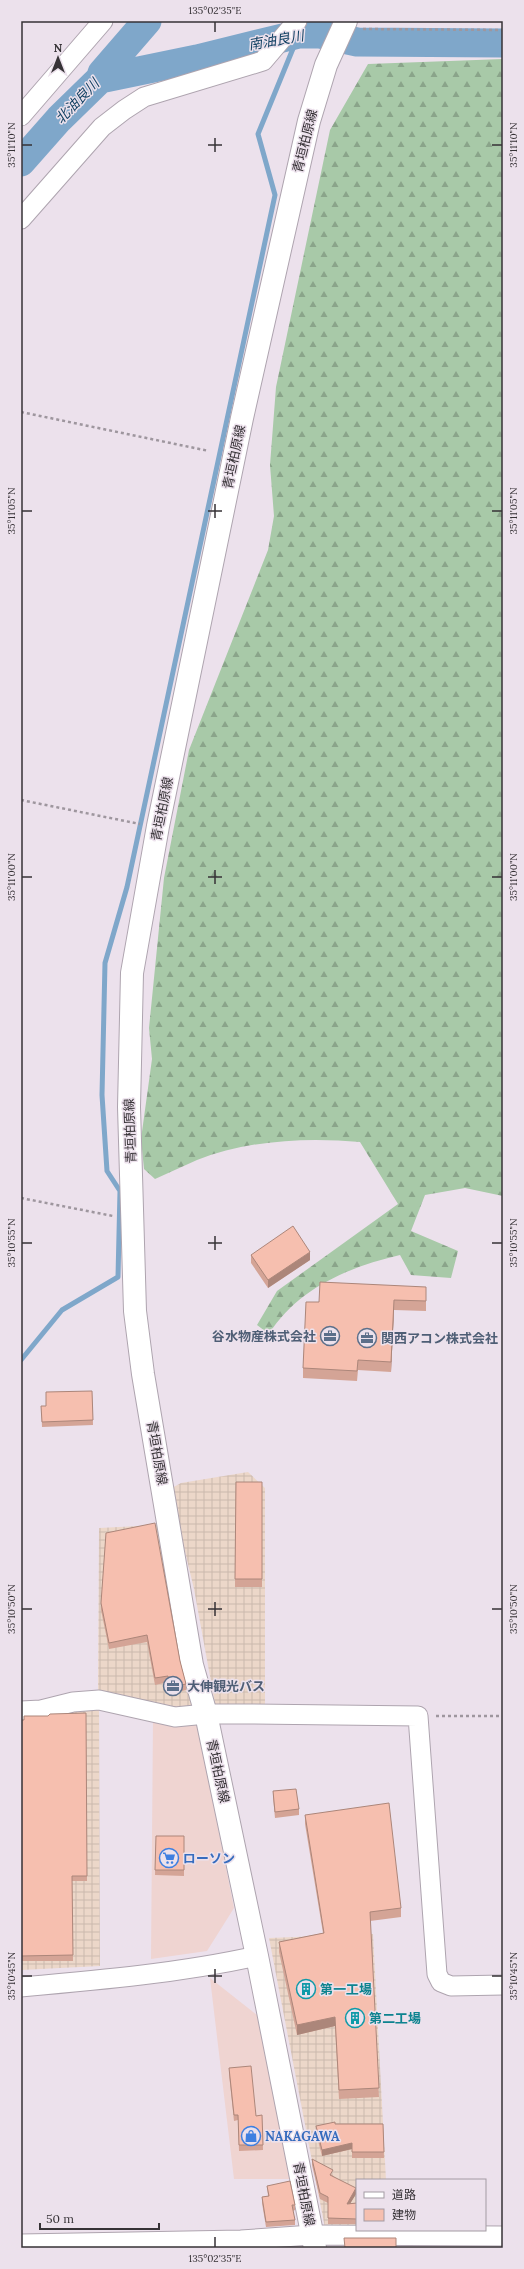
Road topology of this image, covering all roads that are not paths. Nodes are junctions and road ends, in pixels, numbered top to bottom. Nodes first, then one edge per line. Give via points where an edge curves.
1 (104, 21) edge
2 (293, 25) edge
3 (342, 29) edge
4 (21, 116) edge
5 (21, 219) edge
6 (21, 1711) edge
7 (206, 1714) junction
8 (257, 1956) junction
9 (503, 1985) edge
10 (21, 1987) edge
11 (503, 2236) edge
12 (313, 2241) edge
13 (21, 2244) edge

1 - 4 street
2 - 5 street via 263,61 144,97 124,110 102,127
3 - 7 main road, 青垣柏原線 via 326,65 309,121 242,418 158,826 132,973 129,1107 135,1311 143,1374 192,1665
6 - 7 street via 99,1700 175,1717
7 - 8 main road, 青垣柏原線
7 - 9 street via 418,1716 437,1974 441,1982 451,1986
8 - 10 street via 85,1981
8 - 12 main road, 青垣柏原線
11 - 12 street
12 - 13 street

